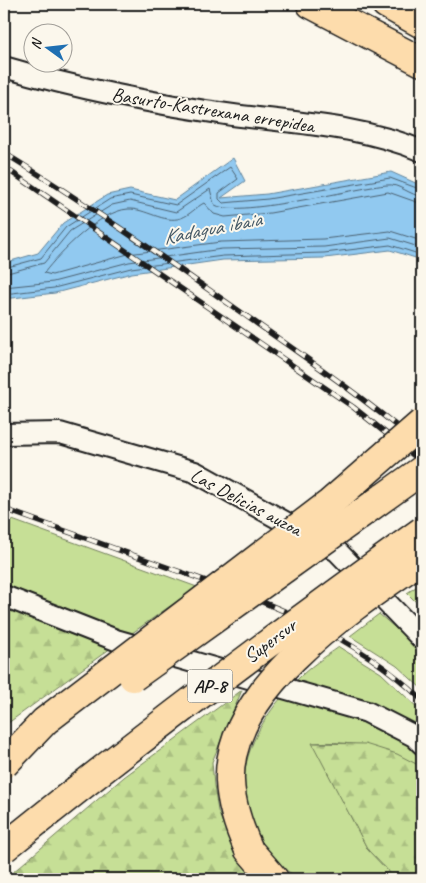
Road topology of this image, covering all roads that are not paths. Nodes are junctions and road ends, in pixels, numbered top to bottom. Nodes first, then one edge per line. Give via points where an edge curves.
1 (311, 4) edge
2 (386, 4) edge
3 (422, 24) edge
4 (422, 62) edge
5 (4, 67) edge
6 (422, 151) edge
7 (422, 423) edge
8 (4, 434) edge
9 (422, 470) edge
10 (422, 531) edge
11 (422, 559) edge
12 (4, 596) edge
13 (422, 638) edge
14 (422, 744) edge
15 (4, 764) edge
16 (4, 773) edge
17 (4, 848) edge
18 (274, 879) edge

1 - 4 highway
2 - 3 highway
5 - 6 street, Basurto-Kastrexana errepidea via 54,82 154,104 350,131 399,141
7 - 15 highway, bridge via 330,503 45,721
8 - 13 street, Las Delicias auzoa via 60,433 195,472 337,551
9 - 16 highway, AP-8, bridge via 221,612
10 - 17 highway, Supersur / AP-8, bridge via 283,630 130,746
11 - 18 highway, bridge via 344,613 286,665 252,707 236,742 230,780 236,821 249,850
12 - 14 street via 116,640 367,712 414,736

